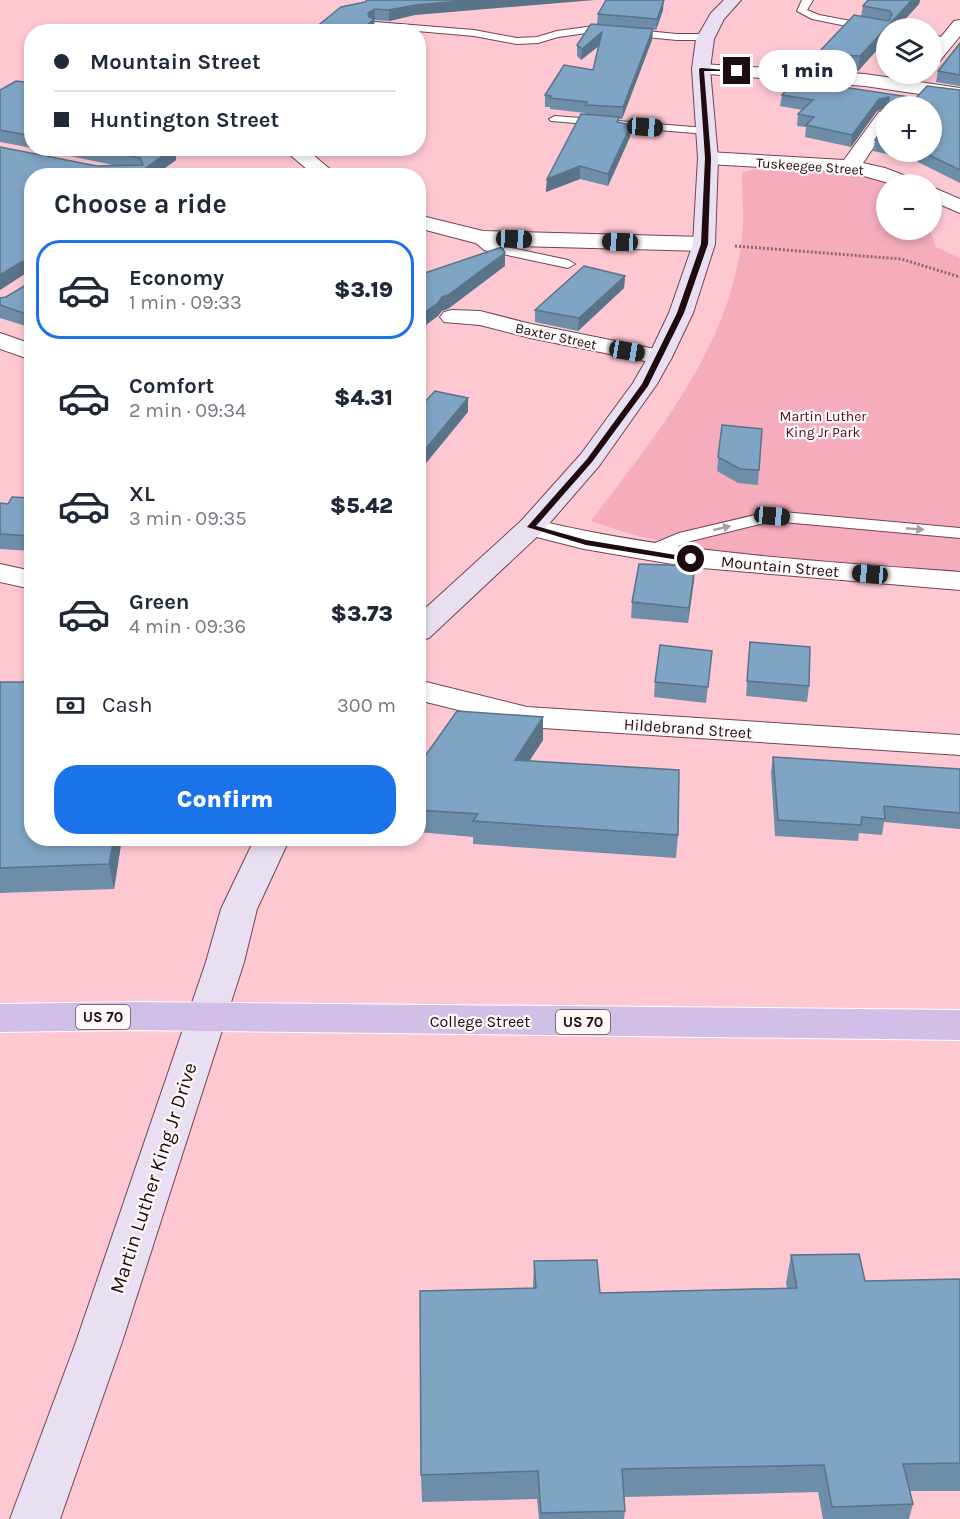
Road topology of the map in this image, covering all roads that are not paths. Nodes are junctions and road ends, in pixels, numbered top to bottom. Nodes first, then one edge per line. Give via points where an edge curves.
1 (733, 0) edge
2 (808, 0) edge
3 (960, 24) edge
4 (426, 29) edge
5 (876, 29) edge
6 (706, 37) junction
7 (942, 38) edge
8 (701, 69) junction
9 (876, 78) edge
10 (911, 84) edge
11 (927, 84) edge
12 (960, 94) edge
13 (902, 96) edge
14 (555, 119) edge
15 (876, 130) edge
16 (706, 131) junction
17 (302, 156) edge
18 (708, 158) junction
19 (850, 166) junction
20 (318, 168) edge
21 (883, 174) edge
22 (942, 198) edge
23 (960, 207) edge
24 (426, 223) edge
25 (472, 235) junction
26 (704, 244) junction
27 (568, 264) dead end
28 (452, 316) dead end
29 (0, 340) edge
30 (24, 350) edge
31 (660, 357) junction
32 (531, 527) junction
33 (960, 533) edge
34 (647, 553) junction
35 (0, 573) edge
36 (24, 578) edge
37 (960, 581) edge
38 (426, 625) edge
39 (426, 692) edge
40 (960, 745) edge
41 (269, 846) edge
42 (205, 1017) junction
43 (0, 1018) edge
44 (960, 1025) edge
45 (35, 1519) edge

1 - 6 main road
2 - 5 lane via 802,11
3 - 7 street
4 - 6 lane via 517,40 594,29 677,38
6 - 8 main road
8 - 9 street
8 - 16 main road
10 - 13 street
11 - 12 street
14 - 16 lane
15 - 19 street
16 - 18 main road
17 - 20 street
18 - 19 street, Tuskeegee Street
18 - 26 main road
19 - 21 street, Tuskeegee Street
22 - 23 street
24 - 25 street
25 - 26 street
25 - 27 lane via 484,245
26 - 31 main road via 681,313
28 - 31 street, Baxter Street via 480,318
29 - 30 street
31 - 32 main road via 590,460
32 - 34 street, Mountain Street
32 - 38 main road
34 -> 33 lane via 685,537 772,516
34 - 37 street, Mountain Street
35 - 36 street
39 - 40 street, Hildebrand Street via 527,717
41 - 42 main road, Martin Luther King Jr Drive via 239,909
42 - 43 main road, College Street / US 70
42 - 44 main road, College Street / US 70
42 - 45 main road, Martin Luther King Jr Drive via 95,1352

